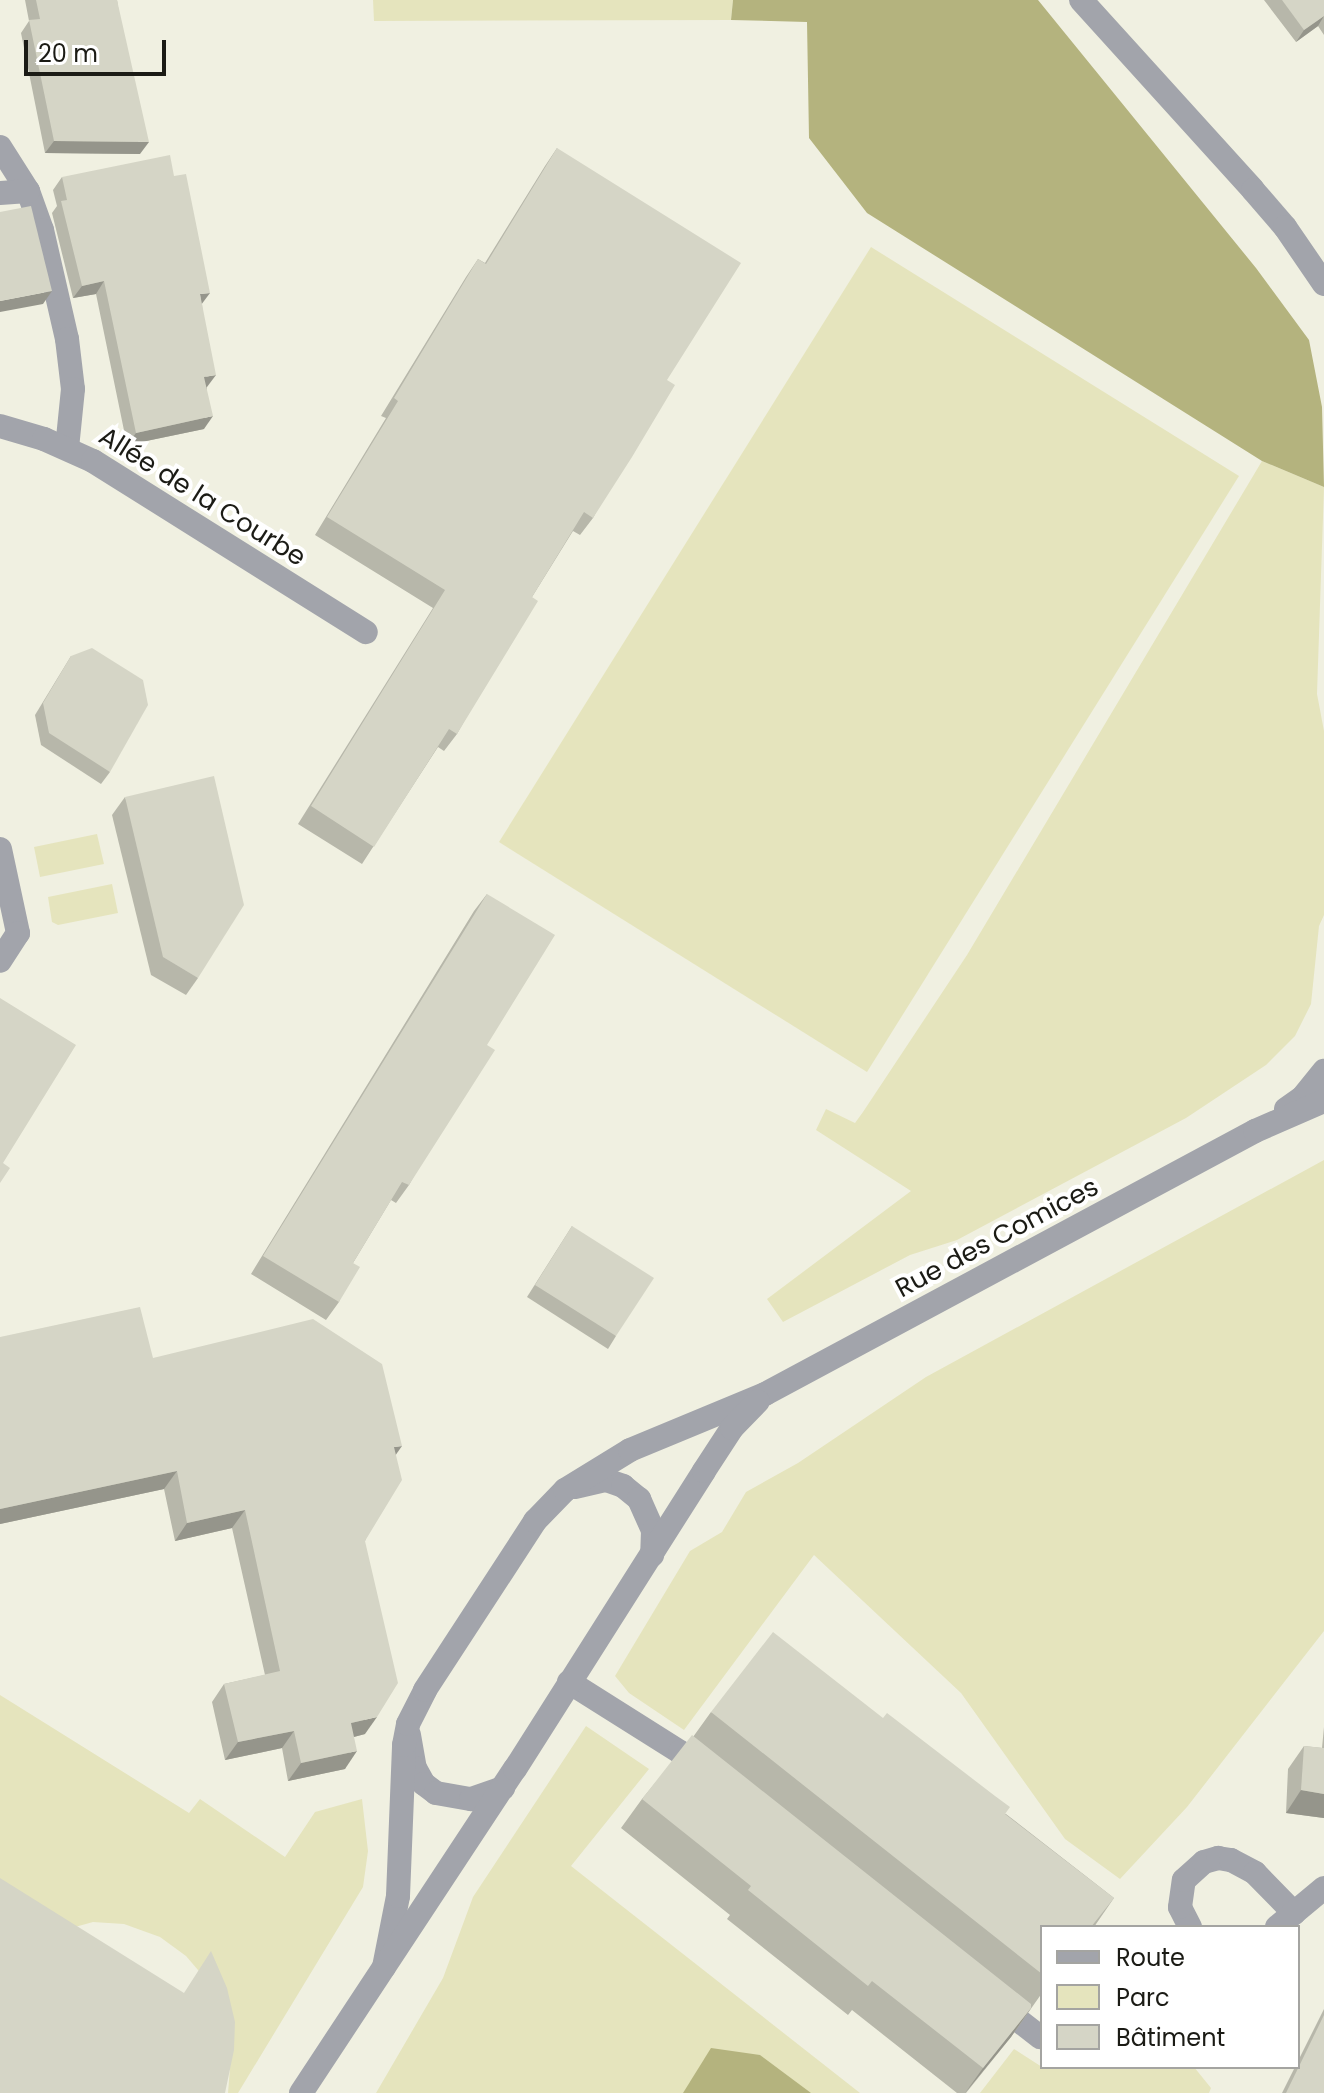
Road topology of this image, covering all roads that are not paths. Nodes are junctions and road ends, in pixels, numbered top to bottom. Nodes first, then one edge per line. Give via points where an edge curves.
1 (1081, 0) edge
2 (0, 147) edge
3 (28, 191) junction
4 (0, 193) edge
5 (1324, 284) edge
6 (0, 426) edge
7 (67, 448) junction
8 (366, 632) dead end
9 (0, 849) edge
10 (0, 961) edge
11 (1324, 1071) edge
12 (1324, 1101) edge
13 (1255, 1131) junction
14 (765, 1394) junction
15 (565, 1490) junction
16 (652, 1555) junction
17 (569, 1682) junction
18 (408, 1724) junction
19 (719, 1783) edge
20 (503, 1788) junction
21 (1324, 1888) edge
22 (1285, 1920) edge
23 (1189, 1925) edge
24 (384, 1967) junction
25 (979, 1989) edge
26 (1040, 2037) dead end
27 (301, 2093) edge

1 - 5 street via 1285,227
2 - 3 street
3 - 4 street
3 - 7 street via 42,230 71,366
6 - 7 street, Allée de la Courbe
7 - 8 street, Allée de la Courbe
9 - 10 street via 18,933
11 - 13 street, Rue des Comices via 1302,1098
12 - 13 street, Rue des Comices
13 - 14 street, Rue des Comices
14 - 15 street, Rue des Comices via 630,1450
14 - 16 street, Rue des Comices via 732,1428
15 - 16 street via 588,1481 623,1486 649,1515
15 - 18 street, Rue des Comices via 535,1521
16 - 17 street, Rue des Comices
17 - 19 street
17 - 20 street, Rue des Comices
18 - 20 street via 415,1768 436,1793 471,1799
18 - 24 street, Rue des Comices via 398,1896
20 - 24 street, Rue des Comices
21 - 22 street
22 - 23 street via 1255,1873 1218,1858 1204,1862 1184,1880 1180,1907
24 - 27 street, Rue des Comices
25 - 26 street

